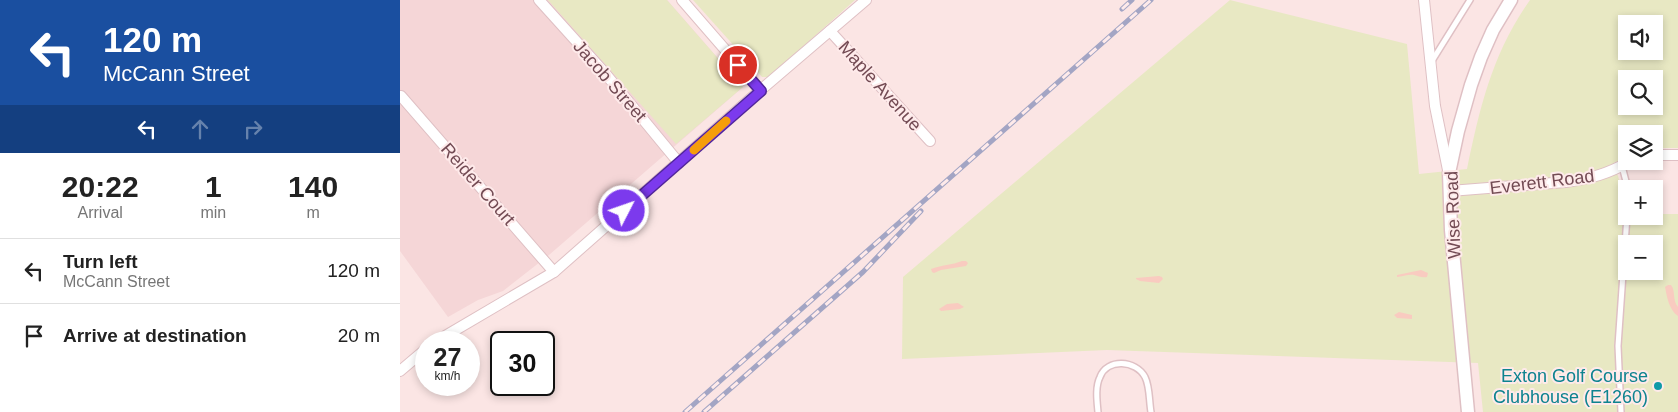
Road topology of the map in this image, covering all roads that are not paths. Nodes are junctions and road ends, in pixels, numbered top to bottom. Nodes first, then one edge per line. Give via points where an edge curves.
1 (539, 0) edge
2 (682, 0) edge
3 (866, 0) edge
4 (1424, 0) edge
5 (1470, 0) edge
6 (1511, 0) edge
7 (830, 31) junction
8 (1430, 63) junction
9 (761, 91) junction
10 (401, 96) edge
11 (930, 141) dead end
12 (1663, 155) edge
13 (1678, 155) edge
14 (679, 163) junction
15 (1618, 168) edge
16 (1449, 173) junction
17 (1450, 192) junction
18 (1626, 225) edge
19 (554, 272) junction
20 (454, 331) edge
21 (415, 358) edge
22 (400, 371) edge
23 (1098, 412) edge
24 (1151, 412) edge
25 (1468, 412) edge
26 (1621, 412) edge

1 - 14 street, Jacob Street
2 - 9 street
3 - 7 street
4 - 8 street
5 - 8 lane
6 - 16 street, Wise Road via 1481,57
7 - 9 street
7 - 11 street, Maple Avenue
8 - 16 street
9 - 14 street
10 - 19 street, Reider Court
12 - 13 street
14 - 19 street
15 - 17 street, Everett Road via 1604,175 1566,182
16 - 17 street, Wise Road
17 - 25 street, Wise Road
18 - 26 lane via 1618,346
19 - 20 street
21 - 22 street
23 - 24 lane via 1099,378 1102,372 1116,363 1137,368 1144,375

